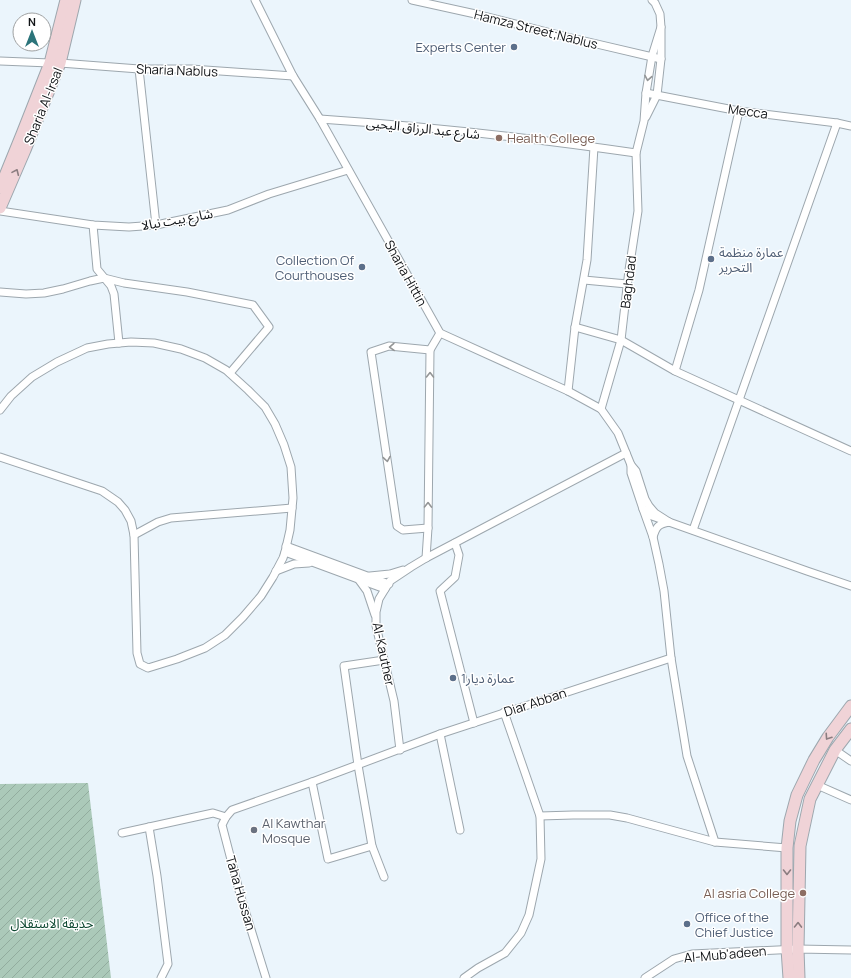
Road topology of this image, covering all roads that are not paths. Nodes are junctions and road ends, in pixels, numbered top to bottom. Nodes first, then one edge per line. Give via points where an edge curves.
1 (66, 0) edge
2 (75, 0) edge
3 (255, 0) edge
4 (412, 0) edge
5 (652, 0) edge
6 (661, 27) junction
7 (652, 56) junction
8 (661, 58) junction
9 (0, 61) edge
10 (55, 63) junction
11 (139, 69) junction
12 (293, 76) junction
13 (646, 93) junction
14 (657, 95) junction
15 (739, 110) junction
16 (320, 119) junction
17 (644, 121) junction
18 (837, 123) junction
19 (851, 126) edge
20 (594, 147) junction
21 (636, 153) junction
22 (348, 170) junction
23 (0, 188) edge
24 (0, 210) edge
25 (93, 225) junction
26 (156, 225) junction
27 (104, 278) junction
28 (584, 280) junction
29 (627, 284) junction
30 (0, 292) edge
31 (576, 327) junction
32 (440, 333) junction
33 (621, 340) junction
34 (119, 343) junction
35 (430, 350) junction
36 (676, 371) junction
37 (230, 373) junction
38 (568, 391) junction
39 (739, 400) junction
40 (601, 409) junction
41 (0, 410) edge
42 (851, 451) edge
43 (626, 453) junction
44 (0, 457) edge
45 (631, 465) junction
46 (292, 508) junction
47 (643, 509) junction
48 (654, 514) junction
49 (670, 522) junction
50 (648, 525) junction
51 (428, 528) junction
52 (693, 530) junction
53 (134, 536) junction
54 (653, 538) junction
55 (455, 543) junction
56 (285, 549) junction
57 (426, 558) junction
58 (312, 562) junction
59 (407, 570) junction
60 (276, 571) junction
61 (366, 576) junction
62 (359, 580) junction
63 (851, 586) edge
64 (387, 587) junction
65 (376, 619) junction
66 (671, 658) junction
67 (384, 660) junction
68 (851, 706) edge
69 (504, 712) junction
70 (474, 723) junction
71 (851, 729) edge
72 (440, 734) junction
73 (400, 750) junction
74 (835, 750) junction
75 (851, 761) edge
76 (358, 765) junction
77 (312, 782) junction
78 (817, 785) junction
79 (851, 800) edge
80 (540, 816) junction
81 (226, 817) junction
82 (149, 827) junction
83 (460, 830) dead end
84 (122, 834) dead end
85 (715, 842) junction
86 (372, 846) junction
87 (787, 848) junction
88 (384, 877) dead end
89 (792, 949) junction
90 (851, 950) edge
91 (161, 978) edge
92 (266, 978) edge
93 (464, 978) edge
94 (645, 978) edge
95 (789, 978) edge
96 (799, 978) edge

1 - 10 main road, Sharia Al-Irsal
2 - 10 main road, Sharia Al-Irsal
3 - 12 street, Sharia Hittin
4 - 7 street, Hamza Street;Nablus
5 - 6 street via 660,14
6 - 7 street
6 - 8 street
7 - 8 street, Hamza Street;Nablus
7 -> 13 street
8 - 14 street
9 - 10 street, Sharia Nablus
10 - 11 street, Sharia Nablus
10 - 23 main road, Sharia Al-Irsal
24 -> 10 main road, Sharia Al-Irsal via 25,150
11 - 12 street, Sharia Nablus via 191,69
11 - 26 street
12 - 16 street, Sharia Hittin
13 - 14 street, Mecca
13 - 17 street
14 - 15 street, Mecca
14 - 17 street
15 - 18 street, Mecca
15 - 36 street via 699,290
16 - 20 street, شارع عبد الرزاق اليحيى via 390,124
16 - 22 street, Sharia Hittin
17 - 21 street
18 - 19 street, Mecca
18 - 39 street
20 - 21 street, شارع عبد الرزاق اليحيى
20 - 28 street
21 - 29 street, Baghdad via 638,210
22 - 26 street, شارع بيت نبالا via 269,194 228,210
22 - 32 street, Sharia Hittin
24 - 25 street, شارع بيت نبالا
25 - 26 street, شارع بيت نبالا
25 - 27 street via 97,269
27 - 30 street via 44,293
27 - 34 street via 114,294
27 - 37 street via 253,305 269,327
28 - 29 street
28 - 31 street
29 - 33 street, Baghdad
31 - 33 street
31 - 38 street
32 - 35 street
32 - 38 street
33 - 36 street
33 - 40 street, Baghdad
34 - 37 street via 154,343 181,349 205,358
34 - 41 street via 87,348 57,362 32,377
51 -> 35 street
35 -> 51 street via 389,346 371,352 397,526 403,530
36 - 39 street
37 - 46 street via 265,407 275,424 291,467
38 - 40 street
39 - 42 street
39 - 52 street
40 - 43 street via 618,433
43 - 45 street
43 - 55 street, Al-Kauther
44 - 53 street via 102,491 125,510
45 - 47 street via 631,473
45 - 48 street
46 - 53 street via 171,518 158,522
46 - 56 street
47 - 48 street
47 - 50 street
48 - 49 street
48 - 50 street
49 - 52 street
49 - 54 street via 656,529
50 - 54 street
51 - 57 street
52 - 63 street
53 - 60 street via 137,653 140,664 148,668 205,648 225,635 261,596
54 - 66 street via 660,564
55 - 57 street, Al-Kauther
55 - 70 street via 459,555 455,577 440,591
56 - 58 street
56 - 60 street
56 - 61 street
57 - 59 street, Al-Kauther
58 - 60 street via 294,564
58 - 62 street
59 - 61 street
59 - 64 street, Al-Kauther via 390,581
61 - 64 street
62 - 64 street
62 - 65 street via 367,591
64 - 65 street, Al-Kauther via 379,599
65 - 67 street, Al-Kauther
66 - 69 street, Diar Abban
66 - 85 street via 686,756
67 - 73 street, Al-Kauther via 394,702
67 - 76 street via 344,666
68 -> 87 main road via 814,760 797,795 790,821
69 - 70 street, Diar Abban
69 - 80 street
70 - 72 street, Diar Abban
71 - 74 main road
72 - 73 street, Diar Abban
72 - 83 street
73 - 76 street
74 - 75 street
74 - 78 main road
76 - 77 street
76 - 86 street
77 - 81 street via 232,810
77 - 86 street via 328,859
78 - 79 street
89 -> 78 main road via 800,846 810,799
80 - 85 street via 610,815
80 - 93 street via 541,859 529,915 521,933 505,953
81 - 82 street via 213,812
81 - 92 street, Taha Hussan via 222,825
82 - 84 street
82 - 91 street via 168,964
85 - 87 street
86 - 88 street
87 -> 89 main road
89 - 90 street, Al-Mub'adeen
89 - 94 street, Al-Mub'adeen via 692,954 674,959
89 - 95 main road
89 - 96 main road

